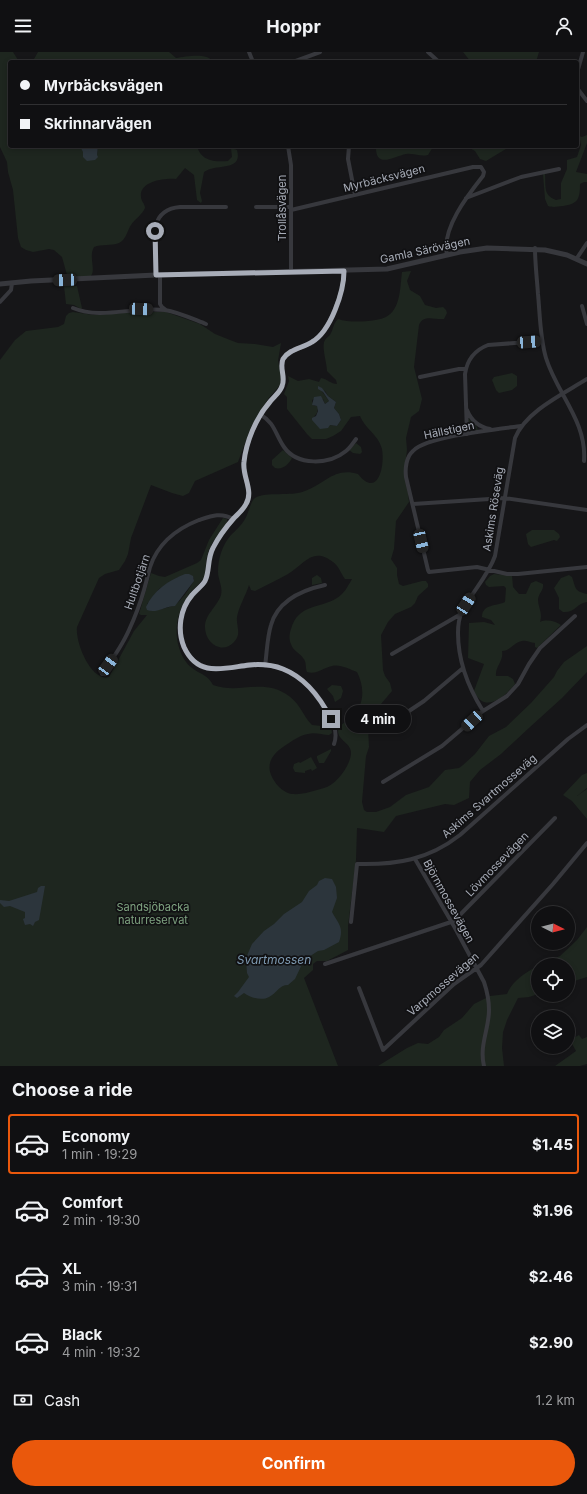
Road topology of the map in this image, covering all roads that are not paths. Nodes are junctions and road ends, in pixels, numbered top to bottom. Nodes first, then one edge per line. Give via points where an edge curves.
1 (320, 52) edge
2 (428, 52) edge
3 (583, 52) edge
4 (298, 60) edge
5 (437, 60) edge
6 (579, 66) edge
7 (579, 91) edge
8 (587, 101) edge
9 (288, 148) edge
10 (348, 148) edge
11 (559, 169) dead end
12 (355, 195) junction
13 (465, 199) junction
14 (226, 207) dead end
15 (256, 207) dead end
16 (291, 208) junction
17 (587, 243) edge
18 (535, 248) junction
19 (448, 255) junction
20 (577, 258) junction
21 (587, 264) edge
22 (292, 271) junction
23 (344, 271) junction
24 (158, 275) junction
25 (12, 283) junction
26 (0, 284) edge
27 (0, 302) edge
28 (582, 306) dead end
29 (73, 308) dead end
30 (166, 310) junction
31 (206, 324) dead end
32 (587, 324) edge
33 (542, 341) junction
34 (466, 369) junction
35 (420, 377) dead end
36 (587, 379) edge
37 (563, 394) junction
38 (466, 408) junction
39 (260, 414) junction
40 (521, 426) junction
41 (495, 430) junction
42 (467, 434) junction
43 (356, 439) dead end
44 (584, 461) dead end
45 (505, 498) junction
46 (413, 504) junction
47 (587, 510) edge
48 (233, 519) junction
49 (587, 567) edge
50 (489, 569) junction
51 (325, 585) dead end
52 (461, 614) junction
53 (575, 616) dead end
54 (392, 654) dead end
55 (265, 666) junction
56 (462, 668) junction
57 (102, 674) dead end
58 (483, 711) junction
59 (388, 725) dead end
60 (587, 725) edge
61 (334, 744) dead end
62 (383, 782) dead end
63 (555, 818) dead end
64 (587, 843) edge
65 (415, 859) junction
66 (350, 922) dead end
67 (452, 922) junction
68 (325, 964) dead end
69 (477, 968) junction
70 (359, 988) dead end
71 (484, 1066) edge

1 - 4 street
2 - 5 street
3 - 6 street
7 - 8 street
9 - 16 street, Trollåsvägen
10 - 12 street
11 - 13 street via 521,177
12 - 13 street, Myrbäcksvägen via 470,167 481,167 483,176
12 - 16 street, Myrbäcksvägen
13 - 19 street via 450,229 446,245
14 - 24 street via 180,207 162,214 156,226
15 - 16 street, Myrbäcksvägen
16 - 22 street, Trollåsvägen
17 - 20 street
18 - 19 street, Gamla Särövägen via 486,248
18 - 20 street, Gamla Särövägen
18 - 33 street
19 - 23 street, Gamla Särövägen via 392,269
20 - 21 street, Gamla Särövägen
22 - 23 street, Gamla Särövägen
22 - 24 street, Gamla Särövägen
23 - 39 street via 339,299 327,325 313,342 286,356 281,366 283,385
24 - 25 street, Gamla Särövägen
24 - 30 street via 160,304
25 - 26 street, Gamla Särövägen
25 - 27 street via 11,290
28 - 32 street
29 - 30 street via 96,314 135,309
30 - 31 street
33 - 34 street via 484,347 471,358
33 - 37 street via 548,365
34 - 35 street
34 - 38 street
36 - 37 street, Askims Röseväg
37 - 40 street, Askims Röseväg via 533,414
37 - 44 street via 583,428 586,445
38 - 41 street via 478,424
38 - 42 street
39 - 43 street via 270,421 287,450 305,460 332,459 346,451
39 - 48 street via 251,434 244,462 248,501
40 - 41 street, Hällstigen
40 - 45 street, Askims Röseväg via 513,446
41 - 42 street, Hällstigen
42 - 46 street, Hällstigen via 426,443 410,453 406,474
45 - 46 street
45 - 47 street
45 - 50 street, Askims Röseväg via 496,550
46 - 50 street, Hällstigen via 429,572 470,567
48 - 55 street via 210,553 205,580 184,608 181,636 187,652 205,667 218,670
48 - 57 street, Hultbotjärn via 219,514 205,518 178,530 162,544 152,562 140,605 129,632
49 - 50 street via 518,574
50 - 52 street, Askims Röseväg
51 - 55 street via 298,593 277,612 270,629
52 - 54 street
52 - 56 street, Askims Röseväg via 458,639
53 - 58 street via 540,648 512,692
55 - 61 street via 291,673 317,695 334,724
56 - 58 street, Askims Röseväg
56 - 59 street via 424,701
58 - 62 street via 442,746
60 - 65 street, Askims Svartmosseväg via 460,836 439,850
63 - 67 street, Lövmossevägen
64 - 69 street, Varpmossevägen
65 - 66 street, Askims Svartmosseväg via 387,864 356,864
65 - 67 street, Björnmossevägen
67 - 68 street, Lövmossevägen
67 - 69 street, Björnmossevägen
69 - 70 street, Varpmossevägen via 454,984 383,1050
69 - 71 street, Björnmossevägen via 489,1001 482,1056

